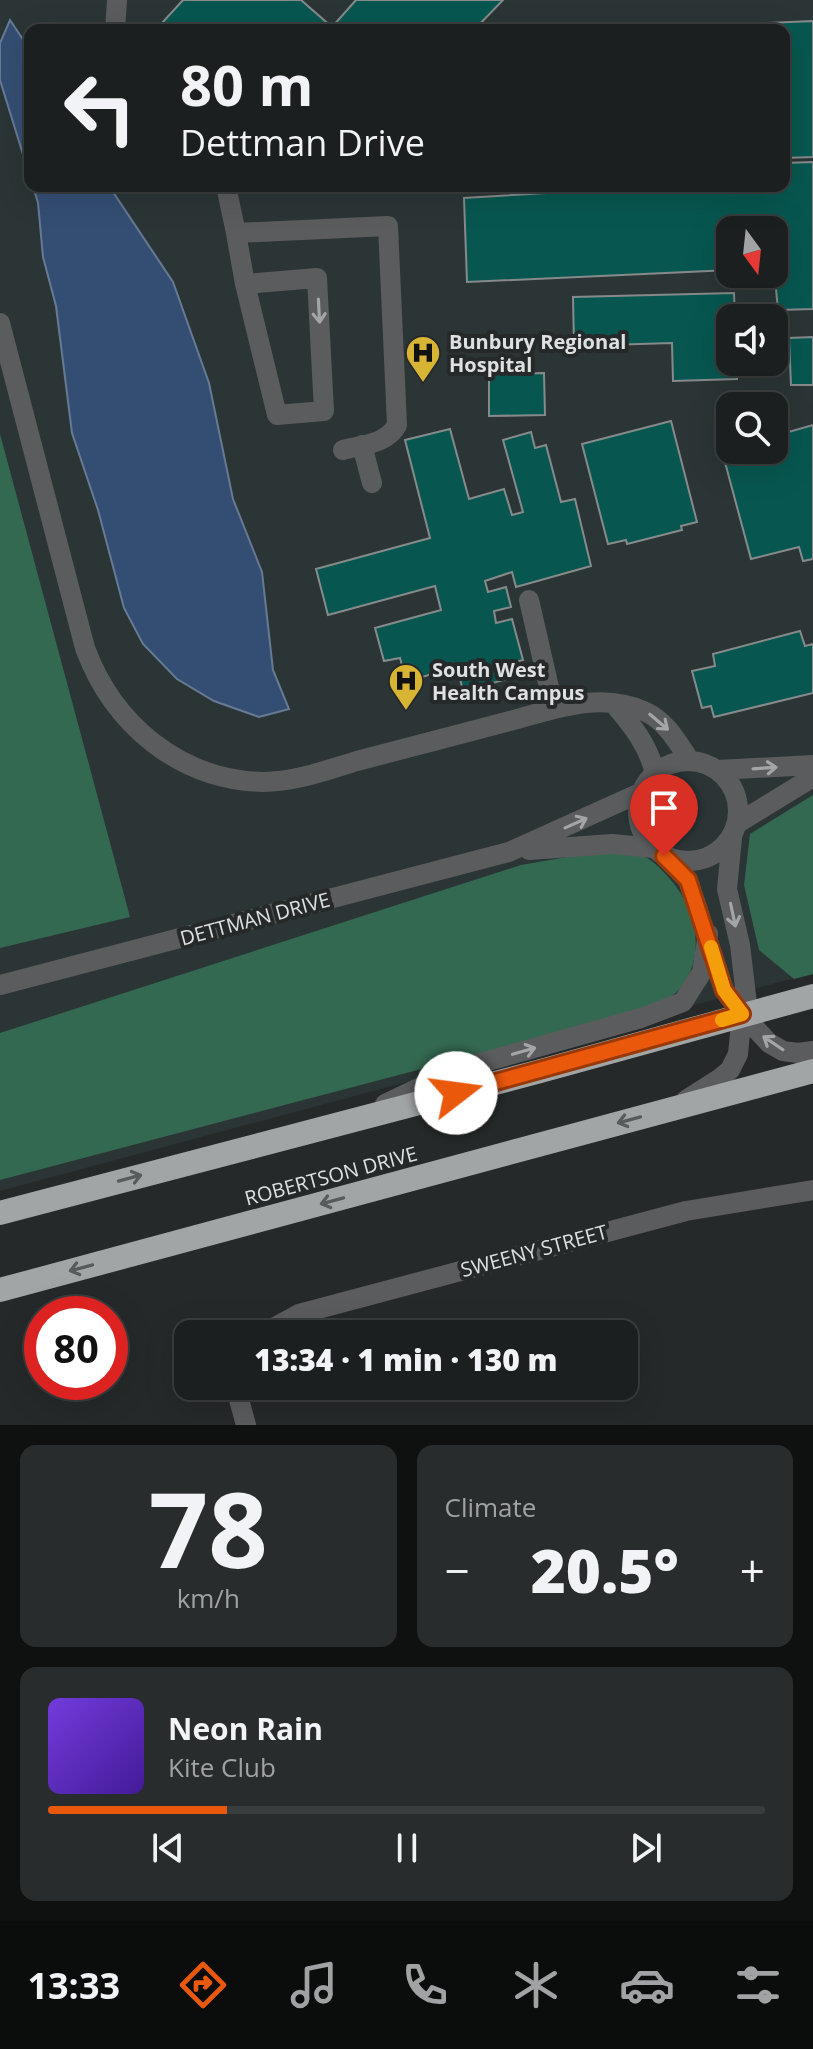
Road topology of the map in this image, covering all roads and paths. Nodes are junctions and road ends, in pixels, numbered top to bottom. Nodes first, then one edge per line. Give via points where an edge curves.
1 (117, 0) edge
2 (115, 24) edge
3 (227, 192) edge
4 (236, 233) junction
5 (245, 284) junction
6 (0, 323) edge
7 (372, 483) dead end
8 (529, 600) dead end
9 (614, 704) junction
10 (554, 709) junction
11 (690, 761) junction
12 (813, 765) edge
13 (717, 770) junction
14 (655, 774) junction
15 (813, 777) edge
16 (642, 792) junction
17 (735, 831) junction
18 (509, 852) junction
19 (659, 852) junction
20 (708, 934) junction
21 (0, 985) edge
22 (813, 996) edge
23 (742, 1014) junction
24 (813, 1051) edge
25 (813, 1071) edge
26 (672, 1109) junction
27 (349, 1122) junction
28 (813, 1190) edge
29 (0, 1213) edge
30 (0, 1290) edge
31 (288, 1320) edge
32 (239, 1400) edge
33 (246, 1425) edge

1 - 2 street
3 - 4 street
4 - 5 street
4 - 7 street via 388,226 397,425 382,440 352,447
5 -> 5 street via 317,278 324,411 277,415
6 - 10 street via 85,648 124,718 167,753 237,779 288,780
8 - 10 street
9 - 10 street via 594,701
9 -> 11 street via 649,713 668,728
9 - 14 street via 641,740
11 - 13 street
11 - 14 street
13 -> 12 street
13 - 17 street via 738,799
14 - 16 street
15 - 17 street
18 -> 16 street, DETTMAN DRIVE
16 - 19 street via 639,821
17 - 19 street via 708,858 678,861
17 -> 23 street via 727,889 746,994
18 - 19 street, DETTMAN DRIVE via 612,844
18 - 21 street, DETTMAN DRIVE
19 - 20 street via 688,880
20 - 23 street via 724,990
27 -> 20 street via 456,1070 683,1002 702,972
22 - 23 highway
24 -> 23 street via 783,1051
23 - 26 street via 738,1054 730,1070
23 - 27 highway
25 - 26 highway, ROBERTSON DRIVE
26 -> 30 highway, ROBERTSON DRIVE
29 -> 27 highway
28 - 31 street, SWEENY STREET via 686,1211
32 - 33 street

